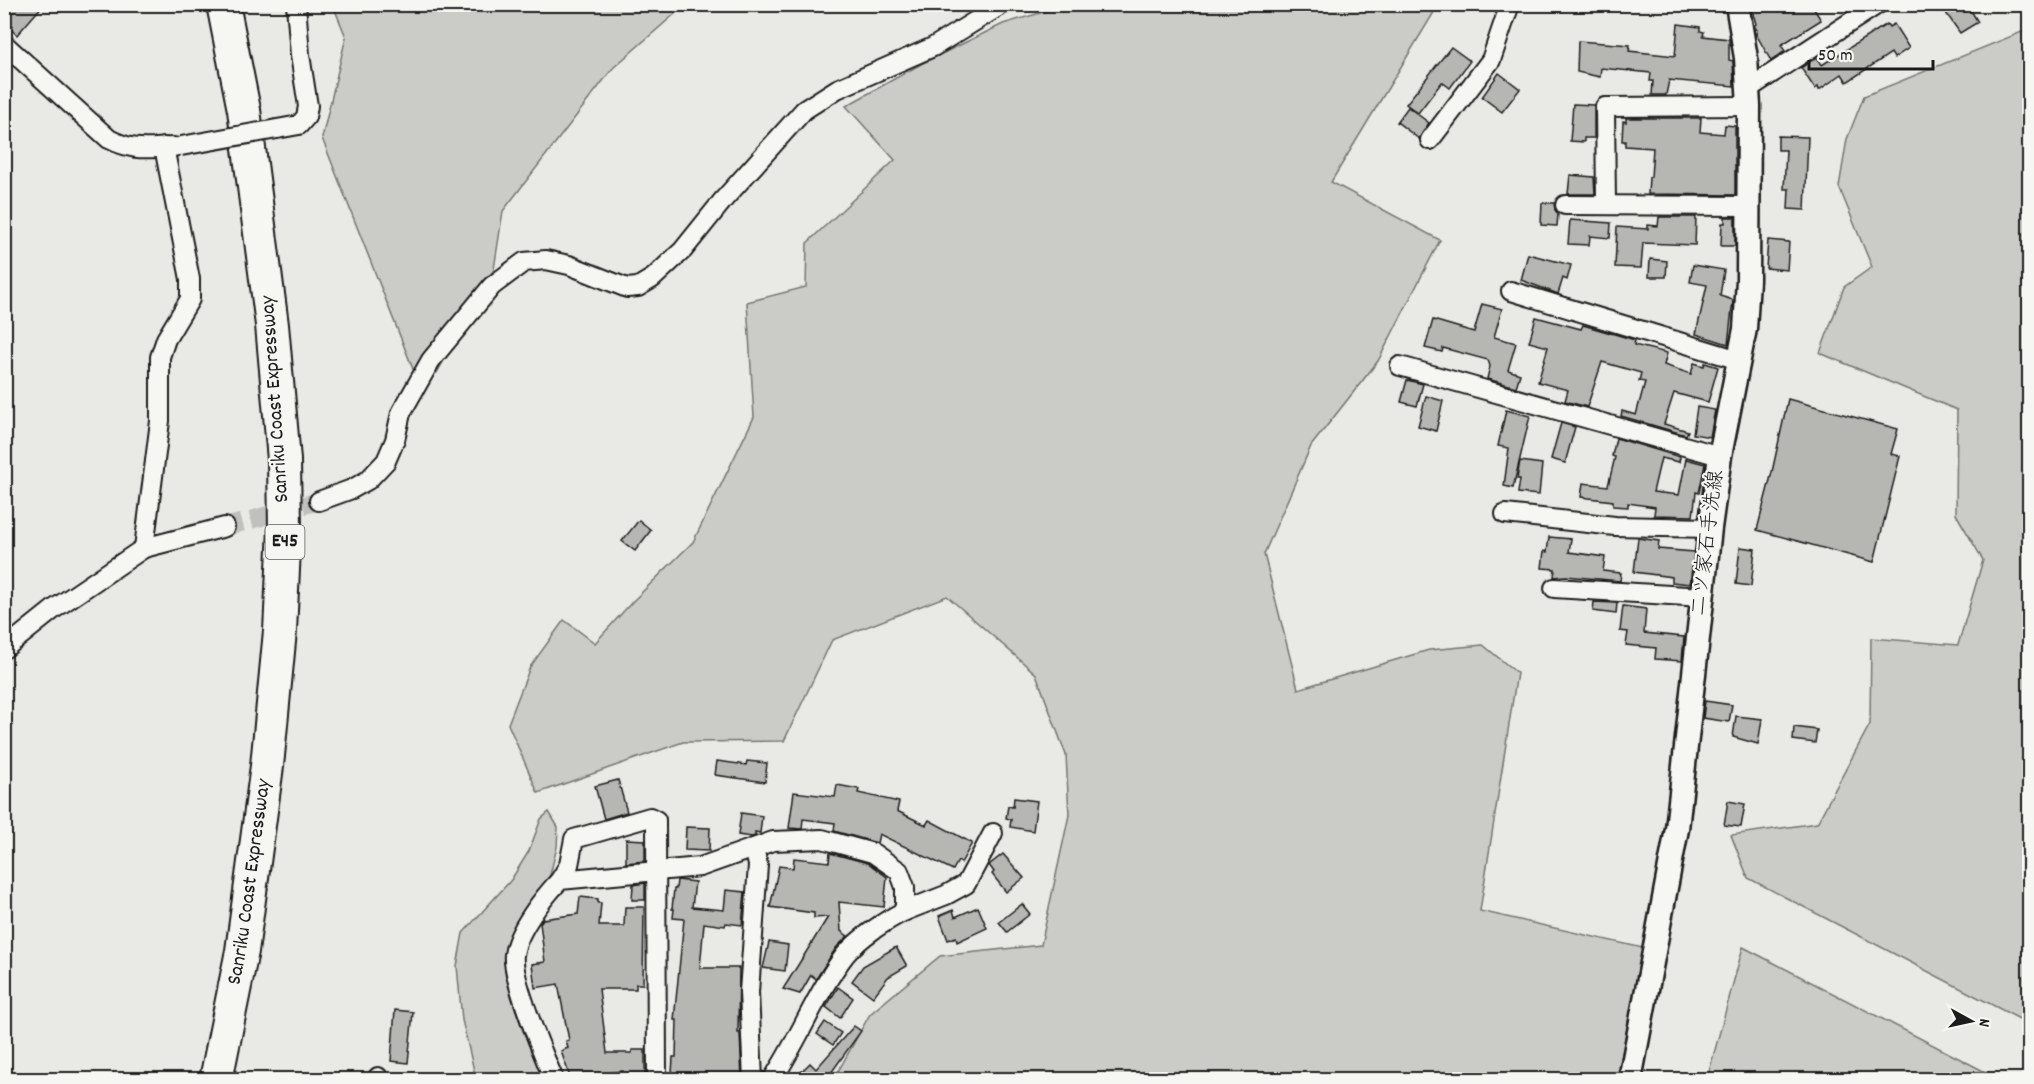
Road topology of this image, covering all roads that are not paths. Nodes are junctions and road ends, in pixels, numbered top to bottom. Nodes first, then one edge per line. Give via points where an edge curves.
1 (223, 4) edge
2 (296, 4) edge
3 (1003, 4) edge
4 (1510, 4) edge
5 (1737, 4) edge
6 (1878, 4) edge
7 (4, 44) edge
8 (1748, 97) junction
9 (1430, 140) dead end
10 (172, 147) junction
11 (1606, 204) junction
12 (1565, 205) dead end
13 (1749, 206) junction
14 (1511, 291) dead end
15 (1739, 360) junction
16 (1400, 366) dead end
17 (1720, 456) junction
18 (320, 501) tunnel mouth
19 (1505, 514) dead end
20 (225, 527) tunnel mouth
21 (1710, 528) junction
22 (144, 548) junction
23 (1554, 588) dead end
24 (1703, 597) junction
25 (4, 649) edge
26 (993, 833) dead end
27 (754, 848) junction
28 (657, 872) junction
29 (560, 880) junction
30 (905, 911) junction
31 (216, 1080) edge
32 (554, 1080) edge
33 (657, 1080) edge
34 (753, 1080) edge
35 (772, 1080) edge
36 (1630, 1080) edge

1 - 31 highway, Sanriku Coast Expressway / E45 via 243,110 272,325 284,460 285,528 267,766 242,951
2 - 10 street, bridge via 308,105 306,117 299,124 277,129
3 - 18 street via 933,47 837,89 804,110 683,250 653,279 627,288 568,265 546,260 524,262 492,286 431,360 401,413 386,461 360,485
4 - 9 street via 1491,60
5 - 8 street, 二ツ家石手洗線
6 - 8 street
7 - 10 street via 109,139 139,149
8 - 11 street via 1605,106
8 - 13 street, 二ツ家石手洗線
10 - 22 street via 190,299 160,357 160,421
11 - 12 street
11 - 13 street
13 - 15 street, 二ツ家石手洗線 via 1748,280
14 - 15 street
15 - 17 street, 二ツ家石手洗線
16 - 17 street
17 - 21 street, 二ツ家石手洗線
19 - 21 street via 1615,526
20 - 22 street
21 - 24 street, 二ツ家石手洗線
22 - 25 street via 54,609
23 - 24 street
24 - 36 street, 二ツ家石手洗線 via 1677,829
26 - 30 street via 966,884
27 - 28 street via 700,867
27 - 30 street via 773,841 804,838 873,853 899,871 905,887
27 - 34 street via 758,865 749,992
28 - 29 street
28 - 29 street via 657,825 650,817 574,839 569,865
28 - 33 street
29 - 32 street via 531,918 513,958
30 - 35 street via 846,953

